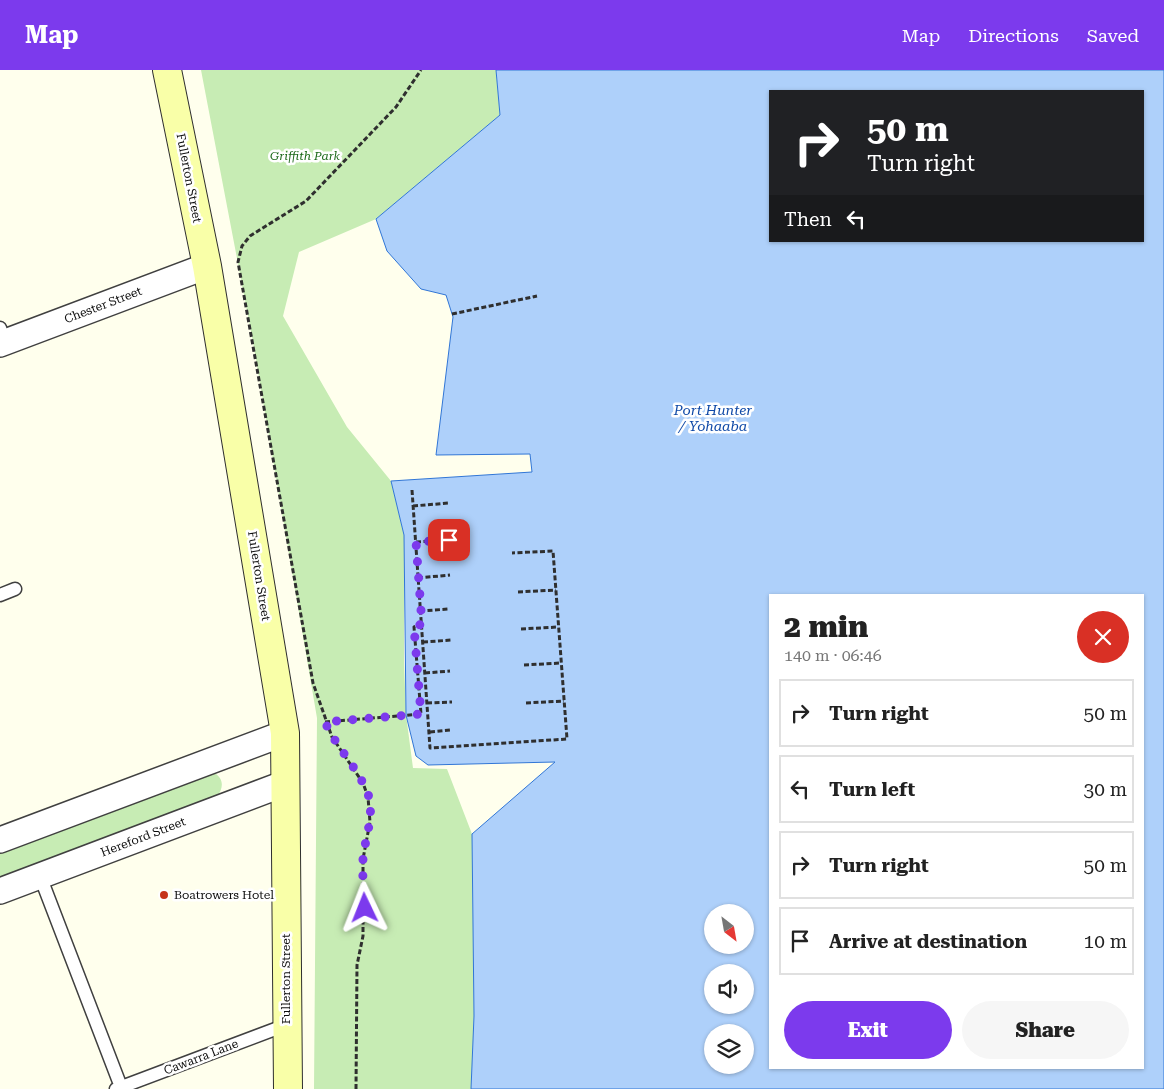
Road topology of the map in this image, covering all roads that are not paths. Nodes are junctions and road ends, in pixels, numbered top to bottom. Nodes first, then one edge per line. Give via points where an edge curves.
1 (167, 70) edge
2 (207, 266) junction
3 (2, 338) edge
4 (15, 589) dead end
5 (0, 595) edge
6 (285, 734) junction
7 (286, 783) junction
8 (0, 840) edge
9 (40, 876) junction
10 (0, 890) edge
11 (286, 1024) junction
12 (118, 1088) edge
13 (288, 1089) edge

1 - 2 main road, Fullerton Street
2 - 3 street, Chester Street
2 - 6 main road, Fullerton Street
4 - 5 lane
6 - 7 main road, Fullerton Street
6 - 8 street
7 - 9 street, Hereford Street
7 - 11 main road, Fullerton Street
9 - 10 street, Hereford Street
9 - 12 lane
11 - 12 lane, Cawarra Lane
11 - 13 main road, Fullerton Street

